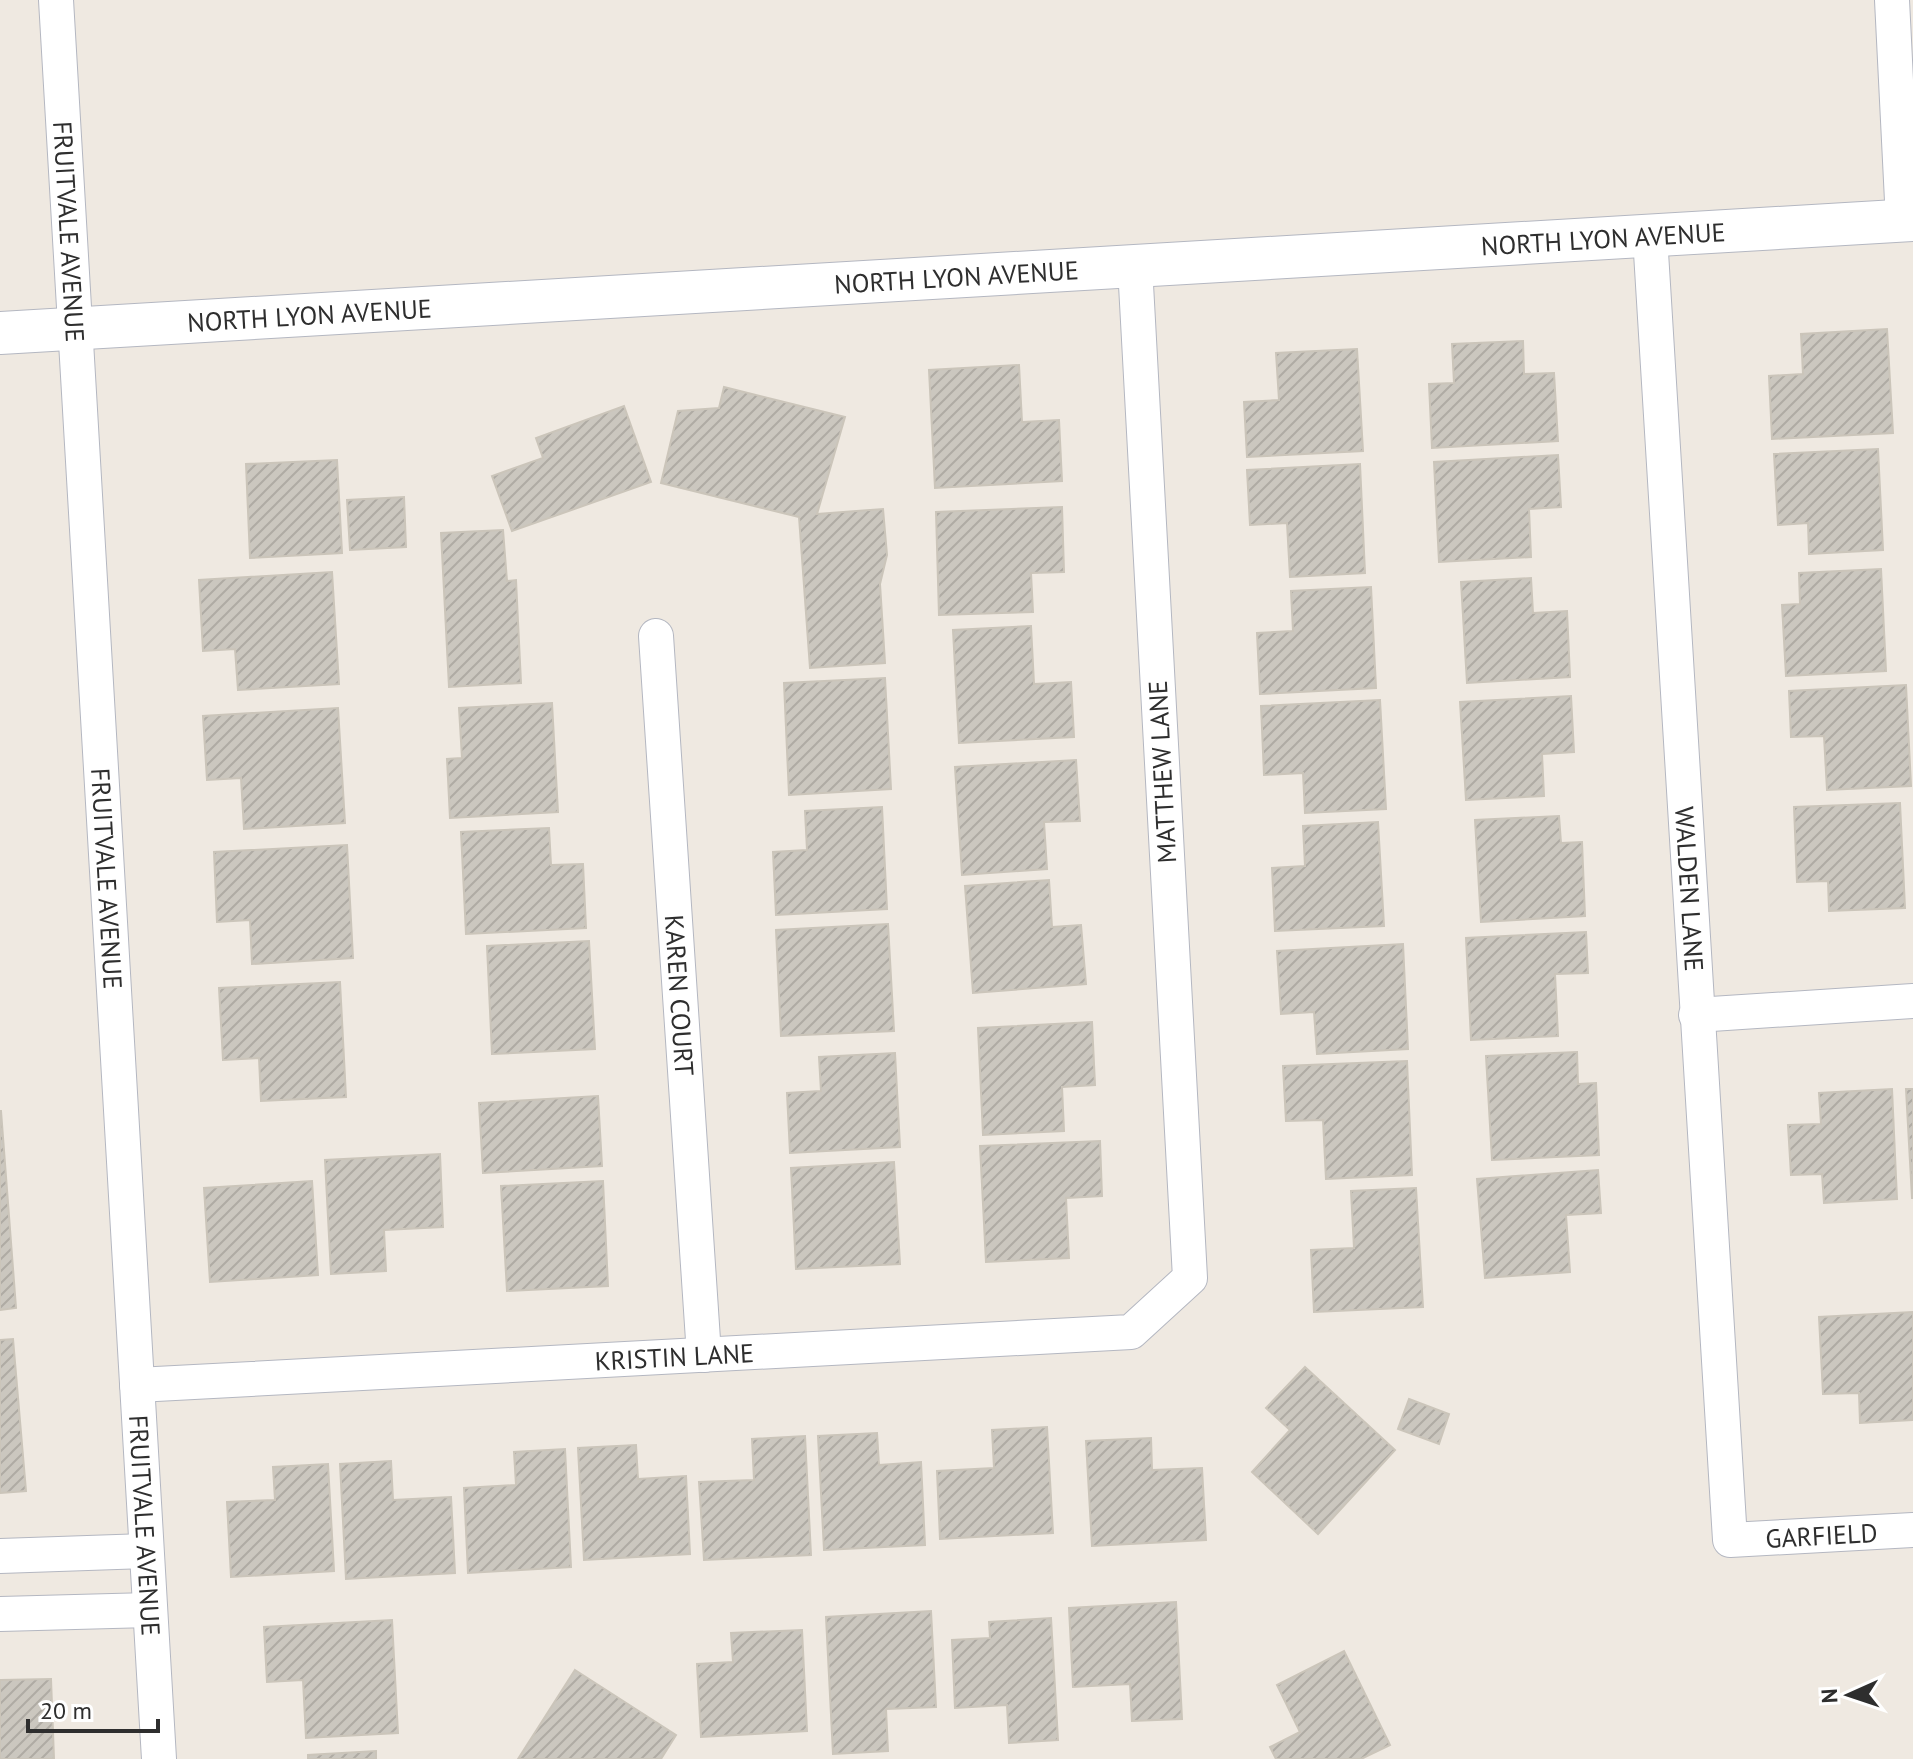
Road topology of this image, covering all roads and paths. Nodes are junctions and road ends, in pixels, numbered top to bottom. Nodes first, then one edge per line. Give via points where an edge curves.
1 (56, 0) edge
2 (1892, 0) edge
3 (1908, 220) edge
4 (1650, 236) junction
5 (1135, 266) junction
6 (74, 329) junction
7 (0, 333) edge
8 (656, 636) dead end
9 (1913, 1001) edge
10 (1696, 1015) junction
11 (1190, 1278) joint
12 (704, 1355) junction
13 (137, 1385) junction
14 (1913, 1530) edge
15 (1730, 1540) joint
16 (146, 1551) junction
17 (0, 1556) edge
18 (150, 1610) junction
19 (0, 1614) edge
20 (159, 1759) edge

1 - 6 street, FRUITVALE AVENUE
2 - 3 street
3 - 4 street, NORTH LYON AVENUE
4 - 5 street, NORTH LYON AVENUE
4 - 10 street, WALDEN LANE
5 - 6 street, NORTH LYON AVENUE
5 - 11 street, MATTHEW LANE
6 - 7 street, NORTH LYON AVENUE
6 - 13 street, FRUITVALE AVENUE
8 - 12 street, KAREN COURT
9 - 10 street
10 - 15 street, WALDEN LANE
11 - 12 street, KRISTIN LANE via 1131,1332
12 - 13 street, KRISTIN LANE
13 - 16 street, FRUITVALE AVENUE
14 - 15 street, GARFIELD
16 - 17 street
16 - 18 street, FRUITVALE AVENUE
18 - 19 street
18 - 20 street, FRUITVALE AVENUE

